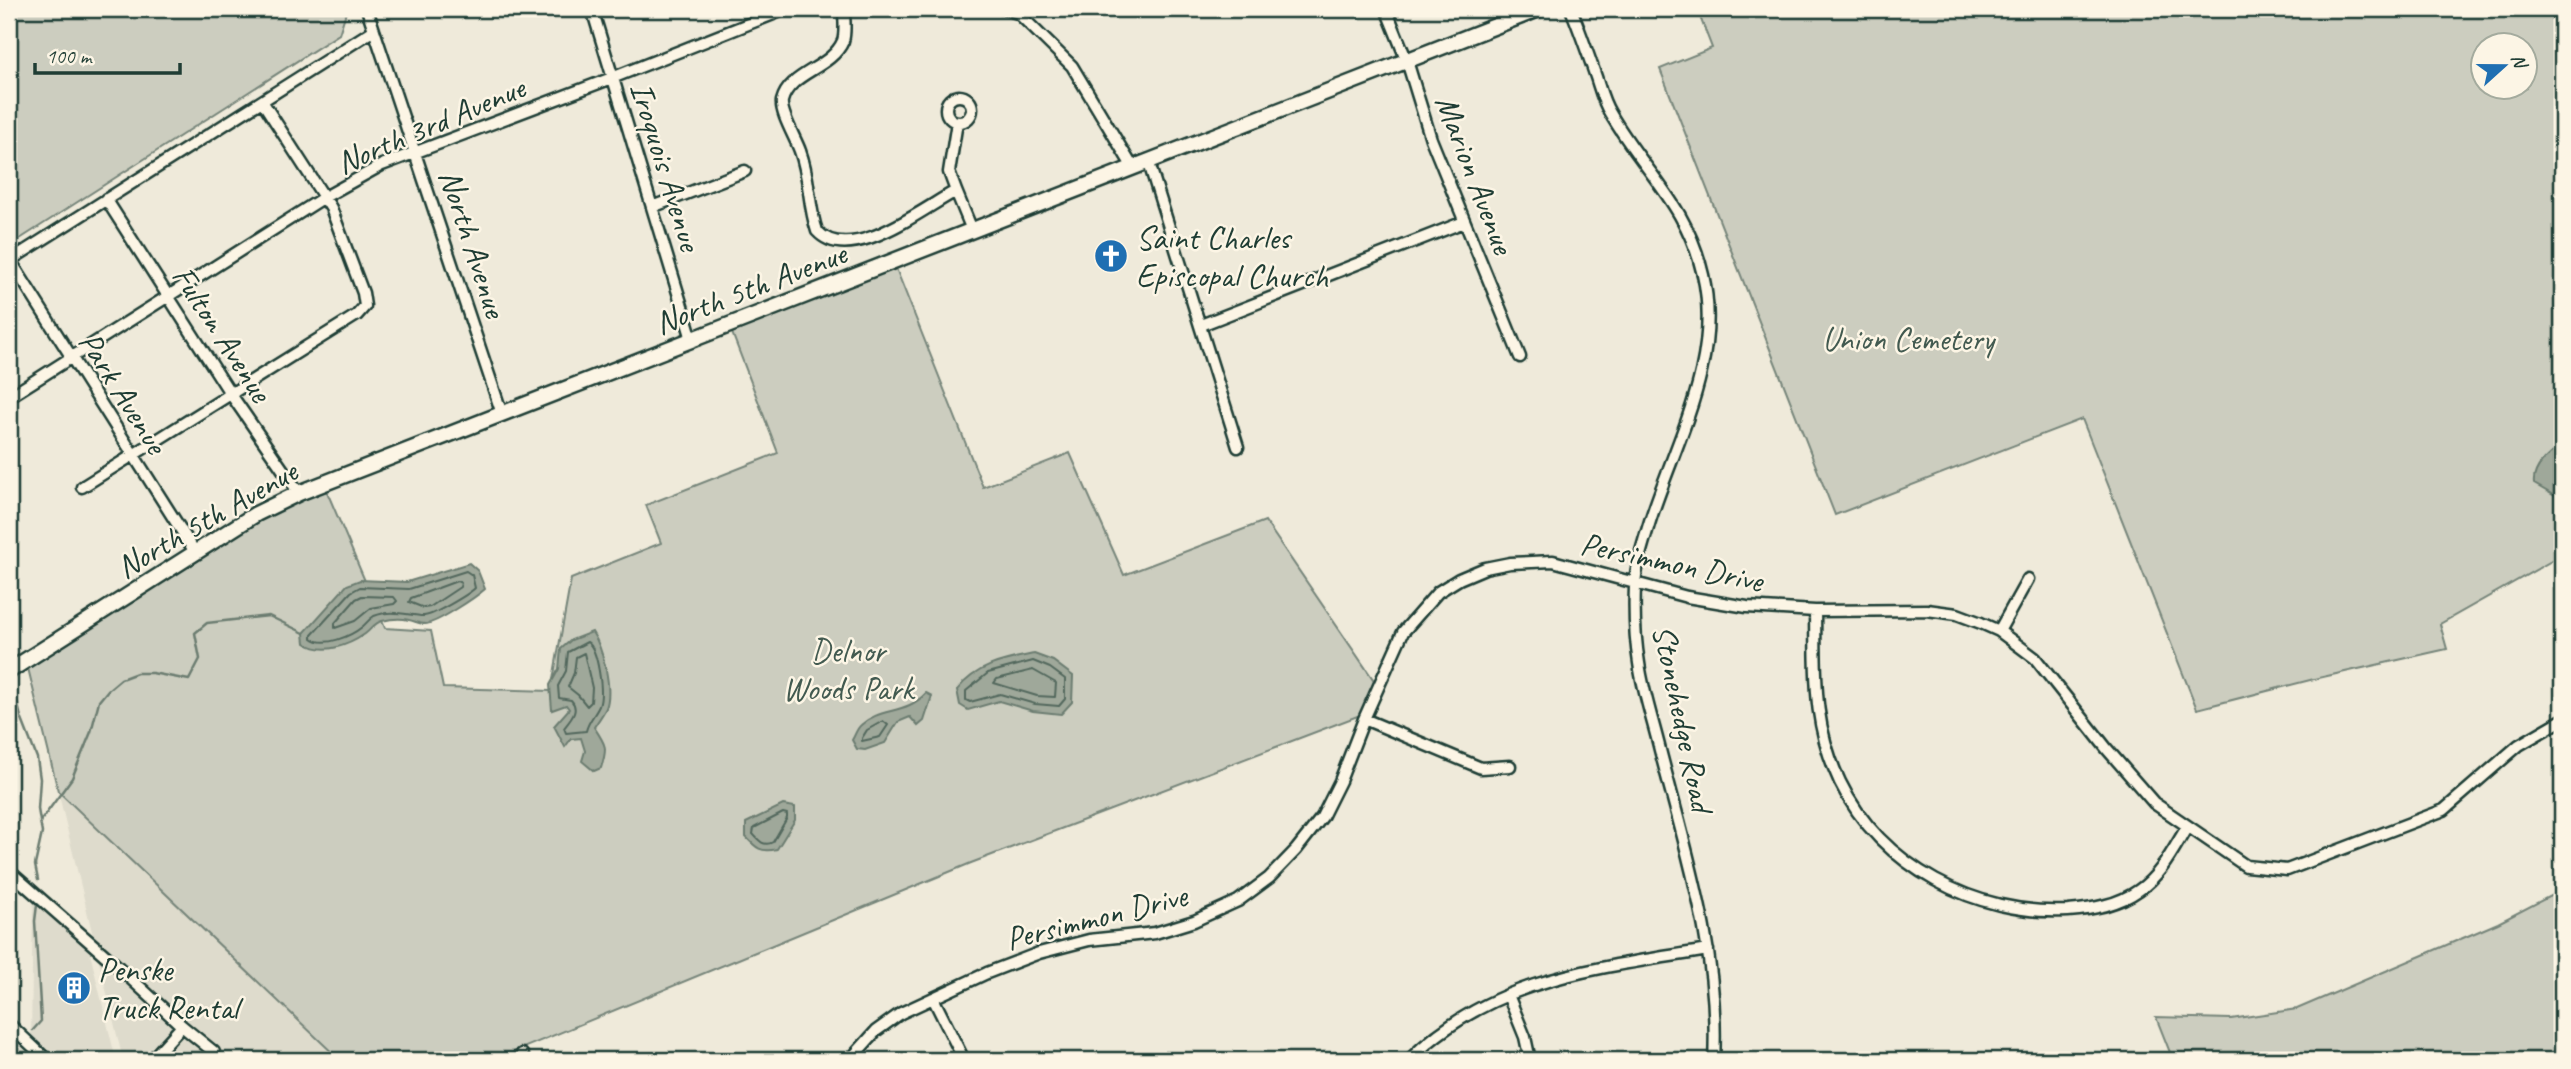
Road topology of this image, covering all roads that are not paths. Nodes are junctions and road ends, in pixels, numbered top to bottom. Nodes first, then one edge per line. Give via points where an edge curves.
1 (367, 9) edge
2 (592, 9) edge
3 (786, 9) edge
4 (844, 9) edge
5 (1005, 9) edge
6 (1386, 9) edge
7 (1539, 9) edge
8 (1571, 9) edge
9 (374, 30) junction
10 (1407, 61) junction
11 (612, 78) junction
12 (262, 101) junction
13 (957, 122) dead end
14 (417, 153) junction
15 (1148, 160) junction
16 (1132, 166) junction
17 (746, 171) dead end
18 (956, 191) junction
19 (323, 198) junction
20 (106, 199) junction
21 (652, 207) junction
22 (1464, 222) junction
23 (972, 230) junction
24 (9, 260) edge
25 (168, 296) junction
26 (1201, 325) junction
27 (692, 339) junction
28 (1520, 357) dead end
29 (71, 358) junction
30 (230, 393) junction
31 (9, 397) edge
32 (502, 414) junction
33 (1238, 447) dead end
34 (133, 455) junction
35 (82, 488) dead end
36 (299, 494) junction
37 (195, 552) junction
38 (2028, 579) dead end
39 (1635, 583) junction
40 (1815, 611) junction
41 (1999, 631) junction
42 (9, 671) edge
43 (1364, 719) junction
44 (2562, 720) edge
45 (1510, 766) dead end
46 (2187, 827) junction
47 (9, 873) edge
48 (1708, 950) junction
49 (1508, 995) junction
50 (933, 998) junction
51 (9, 1024) edge
52 (182, 1027) junction
53 (17, 1032) junction
54 (9, 1042) edge
55 (214, 1052) dead end
56 (47, 1060) edge
57 (151, 1060) edge
58 (850, 1060) edge
59 (964, 1060) edge
60 (1409, 1060) edge
61 (1530, 1060) edge
62 (1714, 1060) edge

1 - 9 street, North Avenue
2 - 11 street, Iroquois Avenue
3 - 11 street, North 3rd Avenue
4 - 18 street via 843,40 832,58 789,86 782,100 801,152 817,231 840,243 869,239
5 - 16 street via 1018,13 1072,65
6 - 10 street, Marion Avenue
7 - 10 main road, North 5th Avenue
8 - 39 street, Stonehedge Road via 1607,109 1681,213 1694,241 1708,305 1696,395 1652,516
9 - 12 street
9 - 14 street, North Avenue
10 - 15 main road, North 5th Avenue
10 - 22 street, Marion Avenue
11 - 14 street, North 3rd Avenue
11 - 21 street, Iroquois Avenue
12 - 19 street
12 - 20 street
13 - 18 street via 948,172
14 - 19 street, North 3rd Avenue via 382,165
14 - 32 street, North Avenue
15 - 16 main road, North 5th Avenue
15 - 26 street
16 - 23 main road, North 5th Avenue
17 - 21 street
18 - 23 street
19 - 25 street, North 3rd Avenue
19 - 30 street via 331,208 365,306
20 - 24 street
20 - 25 street, Fulton Avenue
21 - 27 street, Iroquois Avenue
22 - 26 street
22 - 28 street, Marion Avenue
23 - 27 main road, North 5th Avenue
24 - 29 street, Park Avenue
25 - 29 street, North 3rd Avenue
25 - 30 street, Fulton Avenue
26 - 33 street
27 - 32 main road, North 5th Avenue
29 - 31 street, North 3rd Avenue
29 - 34 street, Park Avenue
30 - 34 street
30 - 36 street, Fulton Avenue
32 - 36 main road, North 5th Avenue
34 - 35 street
34 - 37 street, Park Avenue
36 - 37 main road, North 5th Avenue
37 - 42 main road, North 5th Avenue
38 - 41 street
39 - 40 street, Persimmon Drive via 1719,603
39 - 43 street, Persimmon Drive via 1553,561 1485,568 1459,579 1438,592 1403,632
39 - 48 street, Stonehedge Road via 1639,664
40 - 41 street, Persimmon Drive via 1927,610 1957,614
40 - 46 street via 1816,701 1841,784 1882,840 1941,885 1987,902 2034,911 2088,910 2115,904 2161,869
41 - 46 street, Persimmon Drive via 2035,658 2154,803
43 - 45 street via 1481,768
43 - 50 street, Persimmon Drive via 1340,781 1316,825 1269,878 1238,901 1155,933 1088,940 1039,953
44 - 46 street, Persimmon Drive via 2519,745 2444,810 2287,870 2246,866
47 - 52 street
48 - 49 street via 1576,972
48 - 62 street, Stonehedge Road
49 - 60 street via 1458,1021
49 - 61 street
50 - 58 street, Persimmon Drive via 876,1031
50 - 59 street
51 - 53 street
52 - 55 street
52 - 57 street
53 - 54 street
53 - 56 street

